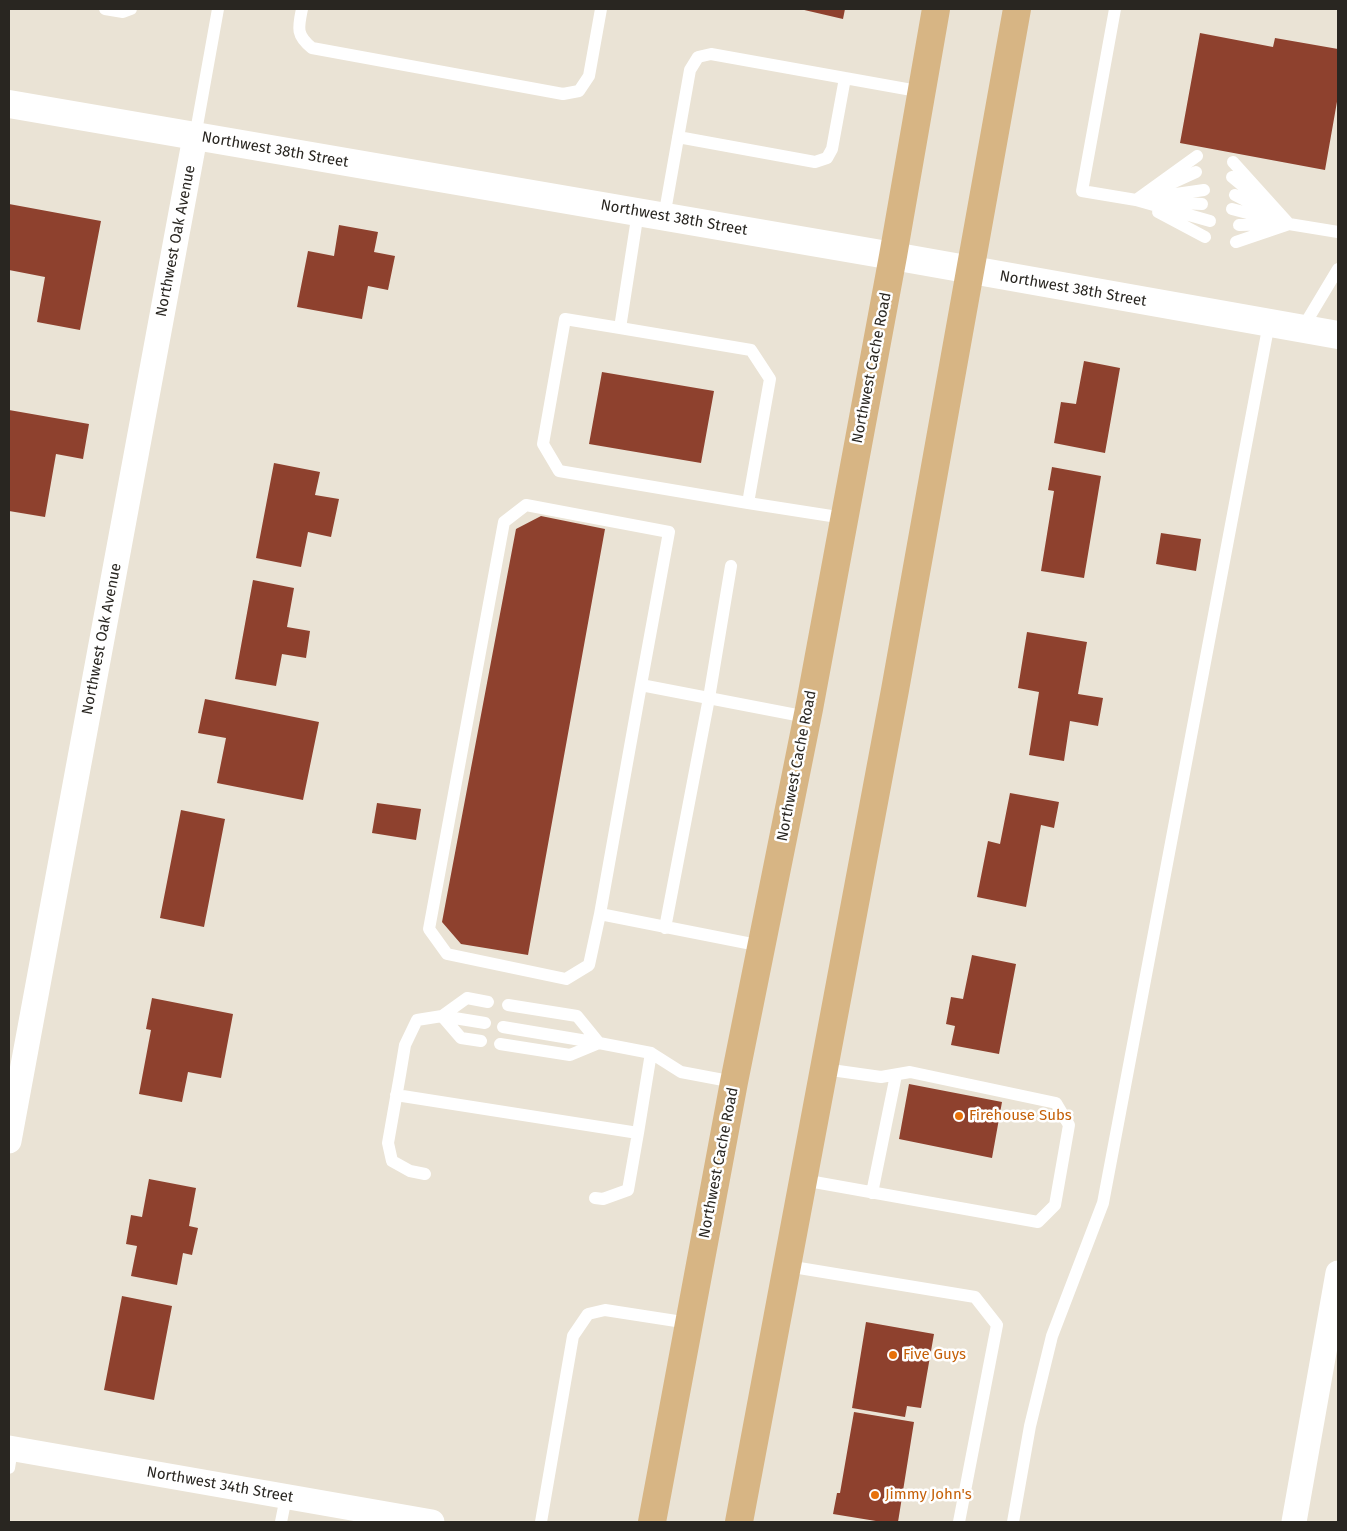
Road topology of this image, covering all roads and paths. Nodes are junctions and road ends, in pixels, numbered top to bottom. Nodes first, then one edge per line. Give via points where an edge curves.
1 (105, 9) edge
2 (131, 9) edge
3 (218, 9) edge
4 (302, 9) edge
5 (601, 9) edge
6 (936, 9) edge
7 (1017, 9) edge
8 (1115, 9) edge
9 (845, 78) junction
10 (923, 92) junction
11 (9, 104) edge
12 (195, 137) junction
13 (678, 137) junction
14 (1197, 156) dead end
15 (1233, 162) dead end
16 (1196, 172) dead end
17 (1232, 177) dead end
18 (1204, 190) dead end
19 (1235, 195) dead end
20 (1136, 200) junction
21 (1202, 204) dead end
22 (1232, 209) dead end
23 (638, 212) junction
24 (664, 217) junction
25 (1210, 221) dead end
26 (1289, 224) junction
27 (1239, 225) dead end
28 (1338, 232) edge
29 (1205, 237) dead end
30 (1236, 242) dead end
31 (893, 256) junction
32 (1338, 269) edge
33 (970, 271) junction
34 (1269, 323) junction
35 (620, 328) junction
36 (1302, 329) junction
37 (1338, 336) edge
38 (748, 503) junction
39 (844, 518) junction
40 (731, 566) dead end
41 (641, 685) junction
42 (709, 698) junction
43 (807, 717) junction
44 (600, 914) junction
45 (665, 928) junction
46 (762, 946) junction
47 (488, 1002) dead end
48 (508, 1005) dead end
49 (442, 1016) junction
50 (485, 1023) dead end
51 (503, 1027) dead end
52 (481, 1041) dead end
53 (599, 1043) junction
54 (500, 1044) dead end
55 (651, 1053) junction
56 (824, 1069) junction
57 (896, 1075) junction
58 (734, 1082) junction
59 (396, 1095) junction
60 (638, 1134) junction
61 (9, 1141) edge
62 (425, 1174) dead end
63 (803, 1180) junction
64 (872, 1193) junction
65 (595, 1198) dead end
66 (787, 1266) junction
67 (1338, 1273) edge
68 (689, 1323) junction
69 (10, 1455) edge
70 (286, 1496) junction
71 (281, 1522) edge
72 (432, 1522) edge
73 (541, 1522) edge
74 (652, 1522) edge
75 (739, 1522) edge
76 (959, 1522) edge
77 (1013, 1522) edge
78 (1294, 1522) edge

1 - 2 lane via 123,12
3 - 12 lane
4 - 5 lane via 298,28 303,40 312,48 563,94 579,91 589,76
6 - 10 main road, Northwest Cache Road
7 - 33 main road
8 - 20 lane via 1082,191
9 - 10 lane
9 - 13 lane via 712,54 698,56 690,70
9 - 13 lane via 832,149 827,158 815,162
10 - 31 main road, Northwest Cache Road
11 - 12 main road, Northwest 38th Street
12 - 23 main road, Northwest 38th Street
12 - 61 street, Northwest Oak Avenue
13 - 24 lane
14 - 20 lane
15 - 26 lane
16 - 20 lane
17 - 26 lane
18 - 20 lane
19 - 26 lane
20 - 21 lane
20 - 25 lane
20 - 29 lane
22 - 26 lane
23 - 24 main road, Northwest 38th Street
23 - 35 lane
24 - 31 main road, Northwest 38th Street
26 - 27 lane
26 - 28 lane
26 - 30 lane
31 - 33 main road, Northwest 38th Street
31 - 39 main road, Northwest Cache Road
32 - 36 lane
33 - 34 main road, Northwest 38th Street
33 - 56 main road
34 - 36 main road, Northwest 38th Street
34 - 77 lane via 1103,1203 1052,1336 1030,1426
35 - 38 lane via 751,350 770,378
35 - 38 lane via 565,319 542,444 558,471
36 - 37 main road, Northwest 38th Street
38 - 39 lane
39 - 43 main road, Northwest Cache Road
40 - 42 lane
41 - 42 lane
41 - 44 lane
41 - 44 lane via 669,532 526,506 504,522 429,929 447,954 566,978 589,965
42 - 43 lane
42 - 45 lane
43 - 46 main road, Northwest Cache Road
44 - 45 lane
45 - 46 lane
46 - 58 main road, Northwest Cache Road
47 - 49 lane via 468,998
48 - 53 lane via 577,1016
49 - 50 lane
49 - 52 lane via 462,1038
49 - 59 lane via 417,1020 405,1045
51 - 53 lane
53 - 54 lane via 570,1055
53 - 55 lane
55 - 58 lane via 681,1072
55 - 60 lane
56 - 57 lane via 881,1077
56 - 63 main road
57 - 64 lane
57 - 64 lane via 910,1072 1056,1103 1069,1125 1055,1205 1038,1222
58 - 68 main road, Northwest Cache Road
59 - 60 lane
59 - 62 lane via 388,1143 392,1161 410,1171
60 - 65 lane via 628,1190 603,1199
63 - 64 lane
63 - 66 main road
66 - 75 main road
66 - 76 lane via 974,1297 997,1325
67 - 78 street
68 - 73 lane via 605,1310 588,1314 573,1336
68 - 74 main road, Northwest Cache Road
69 - 70 street, Northwest 34th Street
70 - 71 lane
70 - 72 street, Northwest 34th Street

